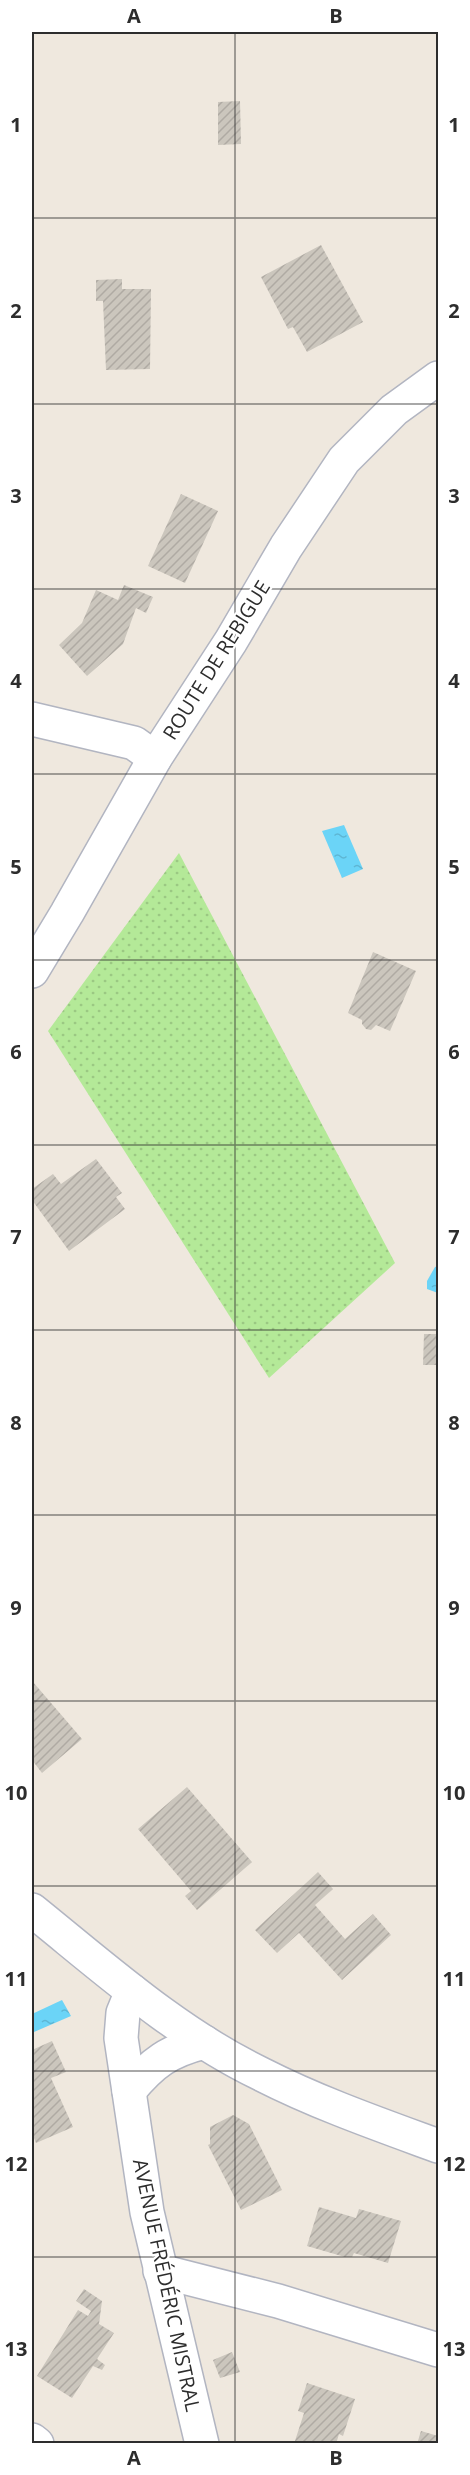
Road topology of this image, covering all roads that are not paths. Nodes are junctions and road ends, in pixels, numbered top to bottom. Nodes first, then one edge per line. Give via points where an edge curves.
1 (438, 378) edge
2 (32, 719) edge
3 (154, 758) junction
4 (32, 971) edge
5 (32, 1910) edge
6 (132, 1991) junction
7 (204, 2042) junction
8 (129, 2091) junction
9 (438, 2146) edge
10 (160, 2271) junction
11 (438, 2350) edge
12 (32, 2440) edge
13 (37, 2444) edge
14 (202, 2444) edge

1 - 3 street, ROUTE DE REBIGUE via 394,410 344,460
2 - 3 street via 134,743
3 - 4 street, ROUTE DE REBIGUE
5 - 6 street
6 - 7 street
6 - 8 street, AVENUE FRÉDÉRIC MISTRAL via 123,2013 121,2038
7 - 8 street via 160,2059
7 - 9 street via 260,2074 322,2102
8 - 10 street, AVENUE FRÉDÉRIC MISTRAL
10 - 11 street via 278,2301
10 - 14 street, AVENUE FRÉDÉRIC MISTRAL
12 - 13 street

